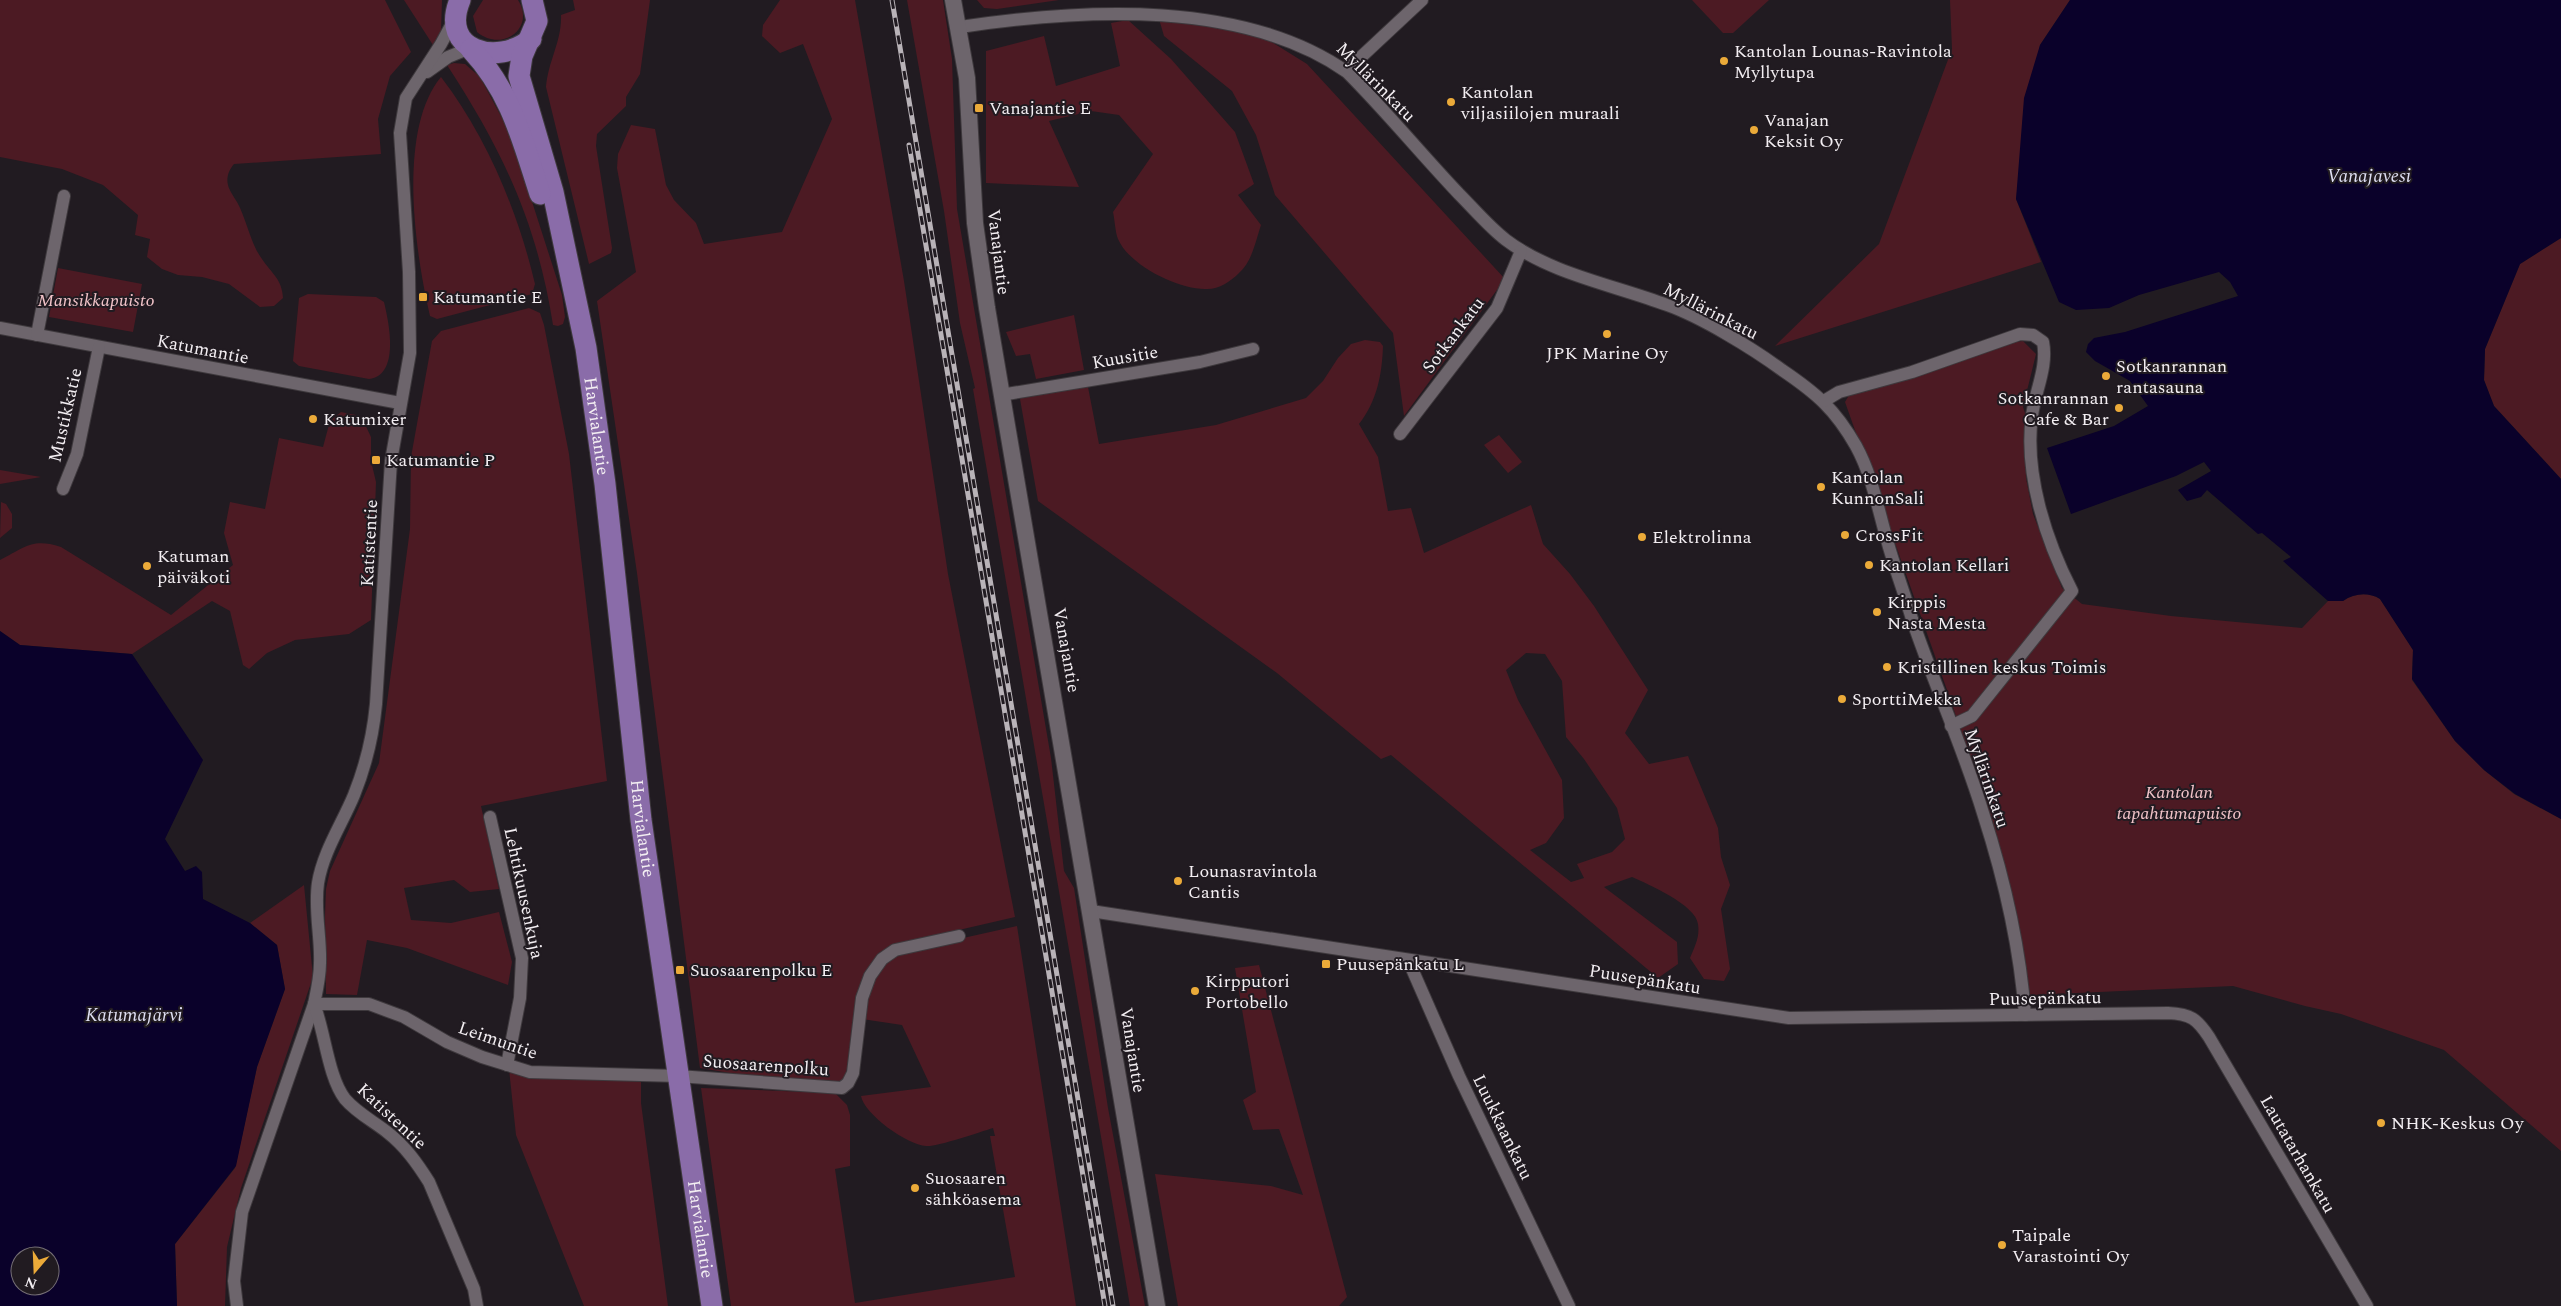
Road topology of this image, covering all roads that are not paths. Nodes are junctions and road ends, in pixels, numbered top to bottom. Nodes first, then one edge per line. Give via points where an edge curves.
1 (532, 0) edge
2 (545, 0) edge
3 (953, 0) edge
4 (1422, 0) edge
5 (1197, 6) dead end
6 (458, 8) edge
7 (1244, 15) dead end
8 (960, 27) junction
9 (534, 30) junction
10 (471, 48) junction
11 (1346, 72) junction
12 (417, 80) junction
13 (64, 196) dead end
14 (1521, 251) junction
15 (0, 328) edge
16 (37, 335) junction
17 (99, 347) junction
18 (586, 348) junction
19 (1253, 349) dead end
20 (1002, 395) junction
21 (1824, 401) junction
22 (400, 403) junction
23 (1400, 434) dead end
24 (63, 489) dead end
25 (1951, 726) junction
26 (490, 817) dead end
27 (1090, 911) junction
28 (959, 936) dead end
29 (1409, 962) junction
30 (314, 1004) junction
31 (2025, 1015) junction
32 (2197, 1020) joint
33 (507, 1065) junction
34 (678, 1076) junction
35 (237, 1306) edge
36 (477, 1306) edge
37 (712, 1306) edge
38 (1157, 1306) edge
39 (1569, 1306) edge
40 (2367, 1306) edge

1 - 9 highway
2 - 9 highway, Harvialantie
3 - 8 street, Vanajantie
4 - 11 street
5 - 8 street via 1115,6
6 - 10 highway, Harvialantie via 458,31
6 - 12 street, Katistentie via 441,44
7 - 11 street, Myllärinkatu via 1291,33
8 - 20 street, Vanajantie via 967,78 975,223
9 - 10 highway via 514,50 499,53
9 - 18 highway, Harvialantie via 522,56 518,76 554,192
10 - 12 street, Katistentie via 448,57
10 - 18 highway, Harvialantie via 495,78 516,118
11 - 14 street, Myllärinkatu via 1502,238
12 - 22 street, Katistentie via 406,98 400,134 411,327 410,353
13 - 16 street
14 - 21 street, Myllärinkatu via 1692,316 1779,368
14 - 23 street, Sotkankatu via 1497,308
15 - 16 street, Katumantie
16 - 17 street, Katumantie
17 - 22 street, Katumantie
17 - 24 street, Mustikkatie via 77,454
18 - 34 highway, Harvialantie via 605,484 641,820
19 - 20 street, Kuusitie via 1200,362
20 - 27 street, Vanajantie
21 - 25 street, Myllärinkatu via 1859,451 1870,478 1888,545
21 - 25 street via 1839,392 1912,372 2020,334 2033,335 2043,342 2046,355 2032,416 2031,461 2046,531 2072,591 1972,716
22 - 30 street, Katistentie via 391,461 372,742 366,765 318,882 316,904 320,961
25 - 31 street, Myllärinkatu via 1983,812 2015,936
26 - 33 street, Lehtikuusenkuja via 522,958 520,998
27 - 29 street, Puusepänkatu
27 - 38 street, Vanajantie
28 - 34 street, Suosaarenpolku via 895,950 882,959 870,976 862,998 853,1073 844,1087
29 - 31 street, Puusepänkatu via 1789,1018
29 - 39 street, Luukkaankatu via 1459,1076
30 - 33 street, Leimuntie via 351,1003 378,1007 448,1042
30 - 35 street, Katistentie via 242,1212 234,1281
30 - 36 street, Katistentie via 335,1082 345,1098 409,1152 420,1167 474,1289
31 - 32 street, Puusepänkatu via 2178,1014
32 - 40 street, Lautatarhankatu
33 - 34 street, Leimuntie via 530,1072
34 - 37 highway, Harvialantie

